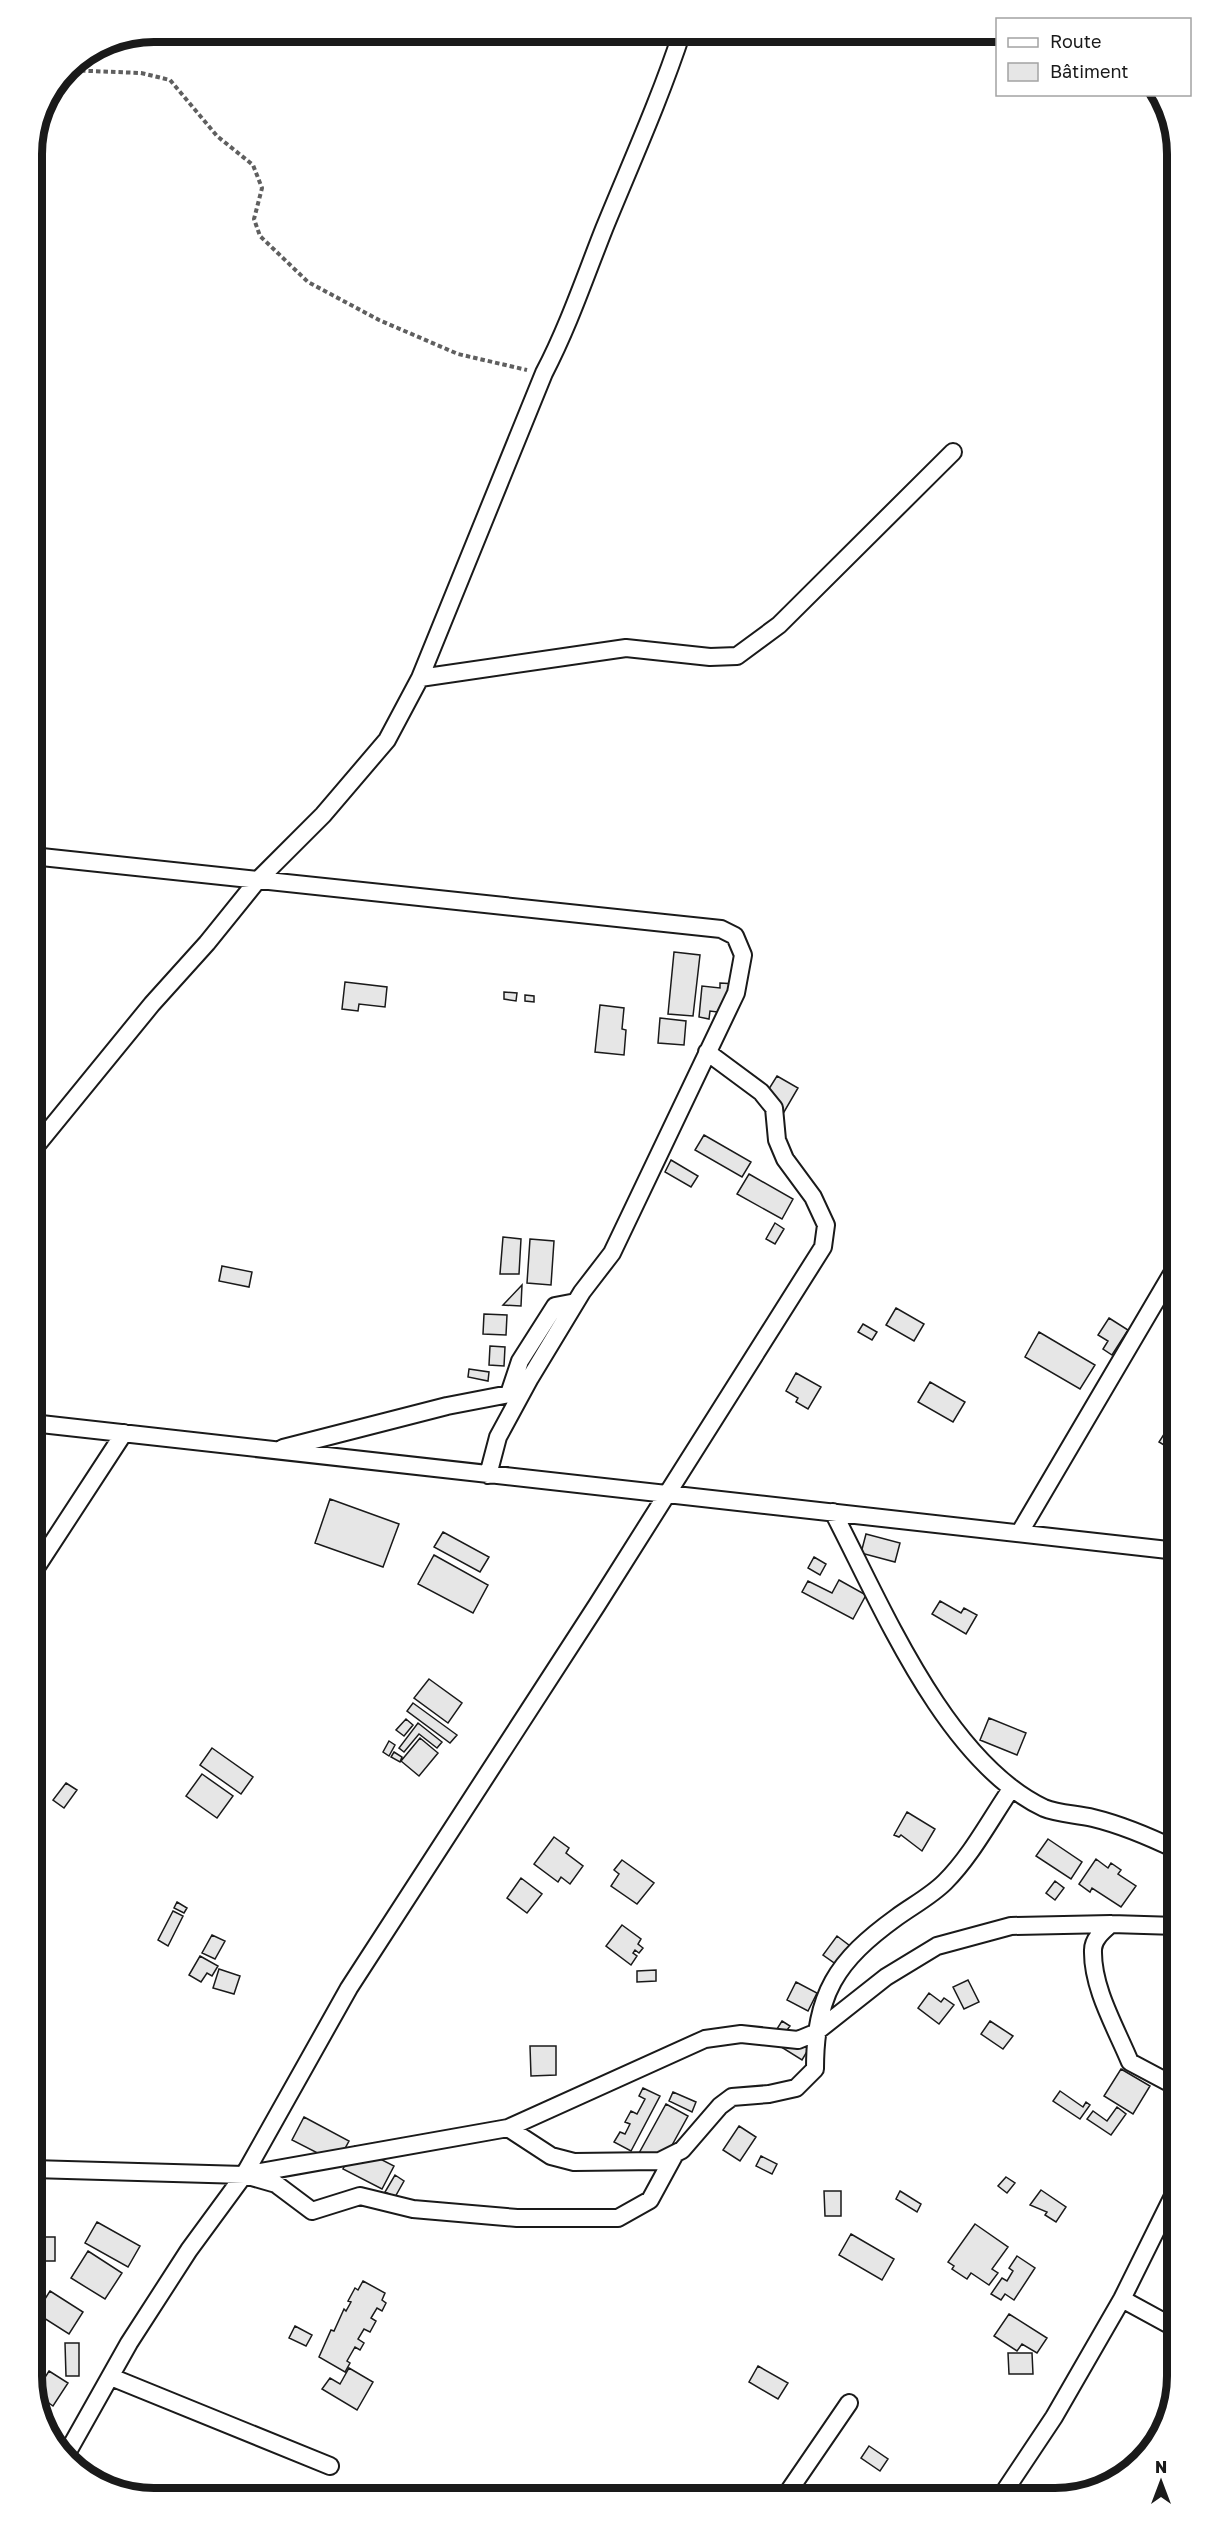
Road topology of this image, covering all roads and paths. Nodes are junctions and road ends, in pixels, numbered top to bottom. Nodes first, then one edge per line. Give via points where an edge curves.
1 (679, 42) edge
2 (79, 71) edge
3 (544, 374) junction
4 (953, 452) dead end
5 (420, 678) junction
6 (42, 857) edge
7 (257, 881) junction
8 (707, 1052) junction
9 (42, 1139) edge
10 (1167, 1284) edge
11 (576, 1302) junction
12 (42, 1424) edge
13 (124, 1433) junction
14 (274, 1450) junction
15 (488, 1475) junction
16 (668, 1494) junction
17 (833, 1512) junction
18 (1020, 1532) junction
19 (1167, 1550) edge
20 (42, 1559) edge
21 (1011, 1790) junction
22 (1167, 1845) edge
23 (1111, 1924) junction
24 (1167, 1926) edge
25 (815, 2033) junction
26 (1167, 2081) edge
27 (508, 2128) junction
28 (675, 2154) junction
29 (42, 2169) edge
30 (244, 2175) junction
31 (1167, 2210) edge
32 (1122, 2299) junction
33 (1167, 2323) edge
34 (111, 2377) junction
35 (849, 2403) dead end
36 (69, 2449) edge
37 (330, 2466) dead end
38 (791, 2488) edge
39 (1007, 2488) edge

1 - 3 street via 563,336
2 - 3 path via 141,73 170,80 217,136 254,165 262,188 254,219 260,236 308,282 379,320 458,354
3 - 5 street
4 - 5 street via 779,625 738,656 626,648
5 - 7 street via 387,740 323,815
6 - 7 street
7 - 8 street via 721,929 735,936 742,956 736,993
7 - 9 street
8 - 11 street via 612,1253
8 - 16 street via 760,1092 774,1108 777,1140 785,1159 813,1197 826,1225 823,1247
10 - 18 street
11 - 14 street via 555,1306 520,1361 509,1394
11 - 15 street via 498,1437
12 - 13 street
13 - 14 street
13 - 20 street
14 - 15 street
15 - 16 street
16 - 17 street
16 - 30 street via 349,1988
17 - 18 street
17 - 21 street via 915,1668 960,1736
18 - 19 street
21 - 22 street via 1046,1809 1093,1818
21 - 25 street via 944,1883 879,1929 840,1967 824,1995
23 - 24 street
23 - 25 street via 1011,1926 937,1946 886,1977
23 - 26 street via 1099,1934 1093,1949 1098,1982 1130,2062
25 - 27 street via 798,2040 741,2034 705,2039
25 - 28 street via 815,2069 796,2088 732,2097
27 - 28 street via 551,2156 574,2162 660,2161
27 - 30 street
28 - 30 street via 650,2200 618,2218 517,2218 413,2209 360,2196 312,2211 276,2184
29 - 30 street
30 - 34 street via 189,2250
31 - 32 street
32 - 33 street
32 - 39 street via 1054,2417
34 - 36 street
34 - 37 street
35 - 38 street

